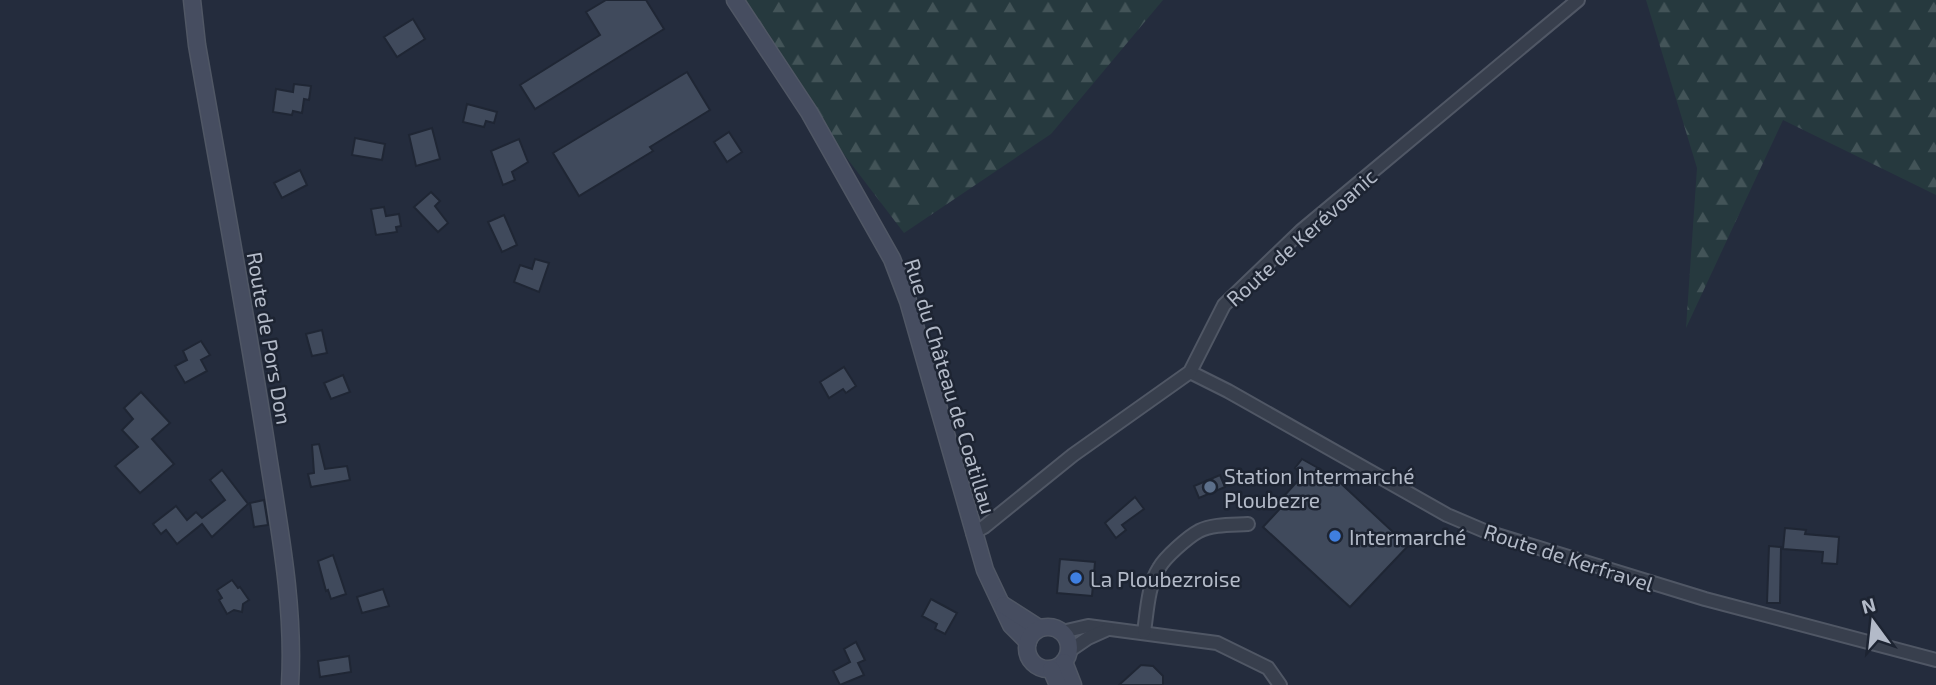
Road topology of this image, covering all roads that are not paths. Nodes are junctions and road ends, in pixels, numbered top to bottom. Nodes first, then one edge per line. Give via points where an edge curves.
1 (192, 0) edge
2 (735, 0) edge
3 (1578, 0) edge
4 (1190, 372) junction
5 (1248, 524) dead end
6 (973, 533) junction
7 (1000, 604) junction
8 (1039, 628) junction
9 (1109, 629) junction
10 (1062, 632) junction
11 (1144, 632) junction
12 (1028, 642) junction
13 (1061, 660) junction
14 (1936, 660) edge
15 (290, 685) edge
16 (1058, 685) edge
17 (1073, 685) edge
18 (1280, 685) edge

1 - 15 main road, Route de Pors Don via 282,548 292,648
2 - 6 main road, Rue du Château de Coatillau via 809,112 892,259
3 - 4 street, Route de Kerévoanic via 1301,230 1224,305
4 - 6 street, Route de Kerévoanic
4 - 14 street, Route de Kerfravel via 1487,532 1717,603
5 - 11 street via 1199,531 1176,550 1159,568 1152,584
6 - 7 main road, Rue du Château de Coatillau
7 - 8 main road
7 - 12 main road, Rue du Château de Coatillau via 1011,625
8 - 10 main road
8 - 12 main road
9 - 10 street via 1088,626
9 - 11 street
9 - 13 street via 1088,638
10 - 13 main road via 1068,640
11 - 18 street via 1217,643 1268,668
12 - 13 main road via 1029,658 1042,668
13 - 16 main road
13 - 17 main road

